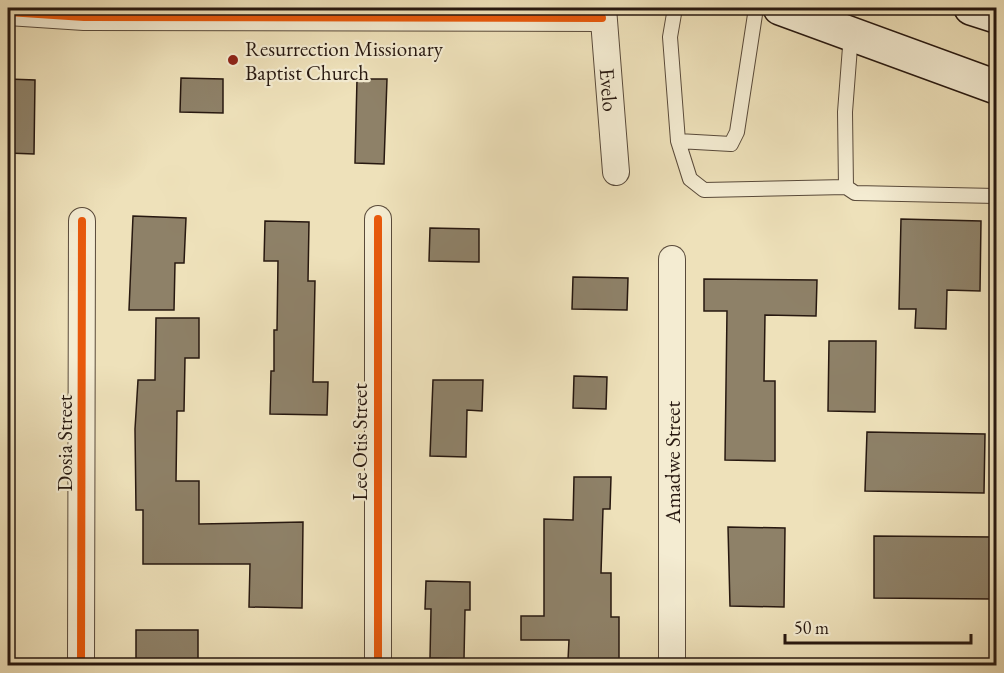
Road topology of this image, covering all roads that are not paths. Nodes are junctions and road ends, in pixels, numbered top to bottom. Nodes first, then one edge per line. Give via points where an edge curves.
1 (675, 8) edge
2 (756, 8) edge
3 (780, 8) edge
4 (971, 8) edge
5 (8, 12) edge
6 (603, 13) edge
7 (996, 16) edge
8 (851, 33) junction
9 (996, 87) edge
10 (678, 141) junction
11 (616, 172) dead end
12 (846, 187) junction
13 (996, 196) edge
14 (378, 219) dead end
15 (82, 221) dead end
16 (672, 259) dead end
17 (81, 666) edge
18 (378, 666) edge
19 (672, 666) edge

1 - 10 lane via 670,46
2 - 10 lane via 737,132 731,144
3 - 8 main road
4 - 7 main road
5 - 6 street via 84,17
6 - 11 street, Evelo
8 - 9 main road
8 - 12 lane via 845,112
10 - 12 lane via 690,179 704,190
12 - 13 lane via 855,193
14 - 18 street, Lee Otis Street
15 - 17 street, Dosia Street
16 - 19 street, Amadwe Street

